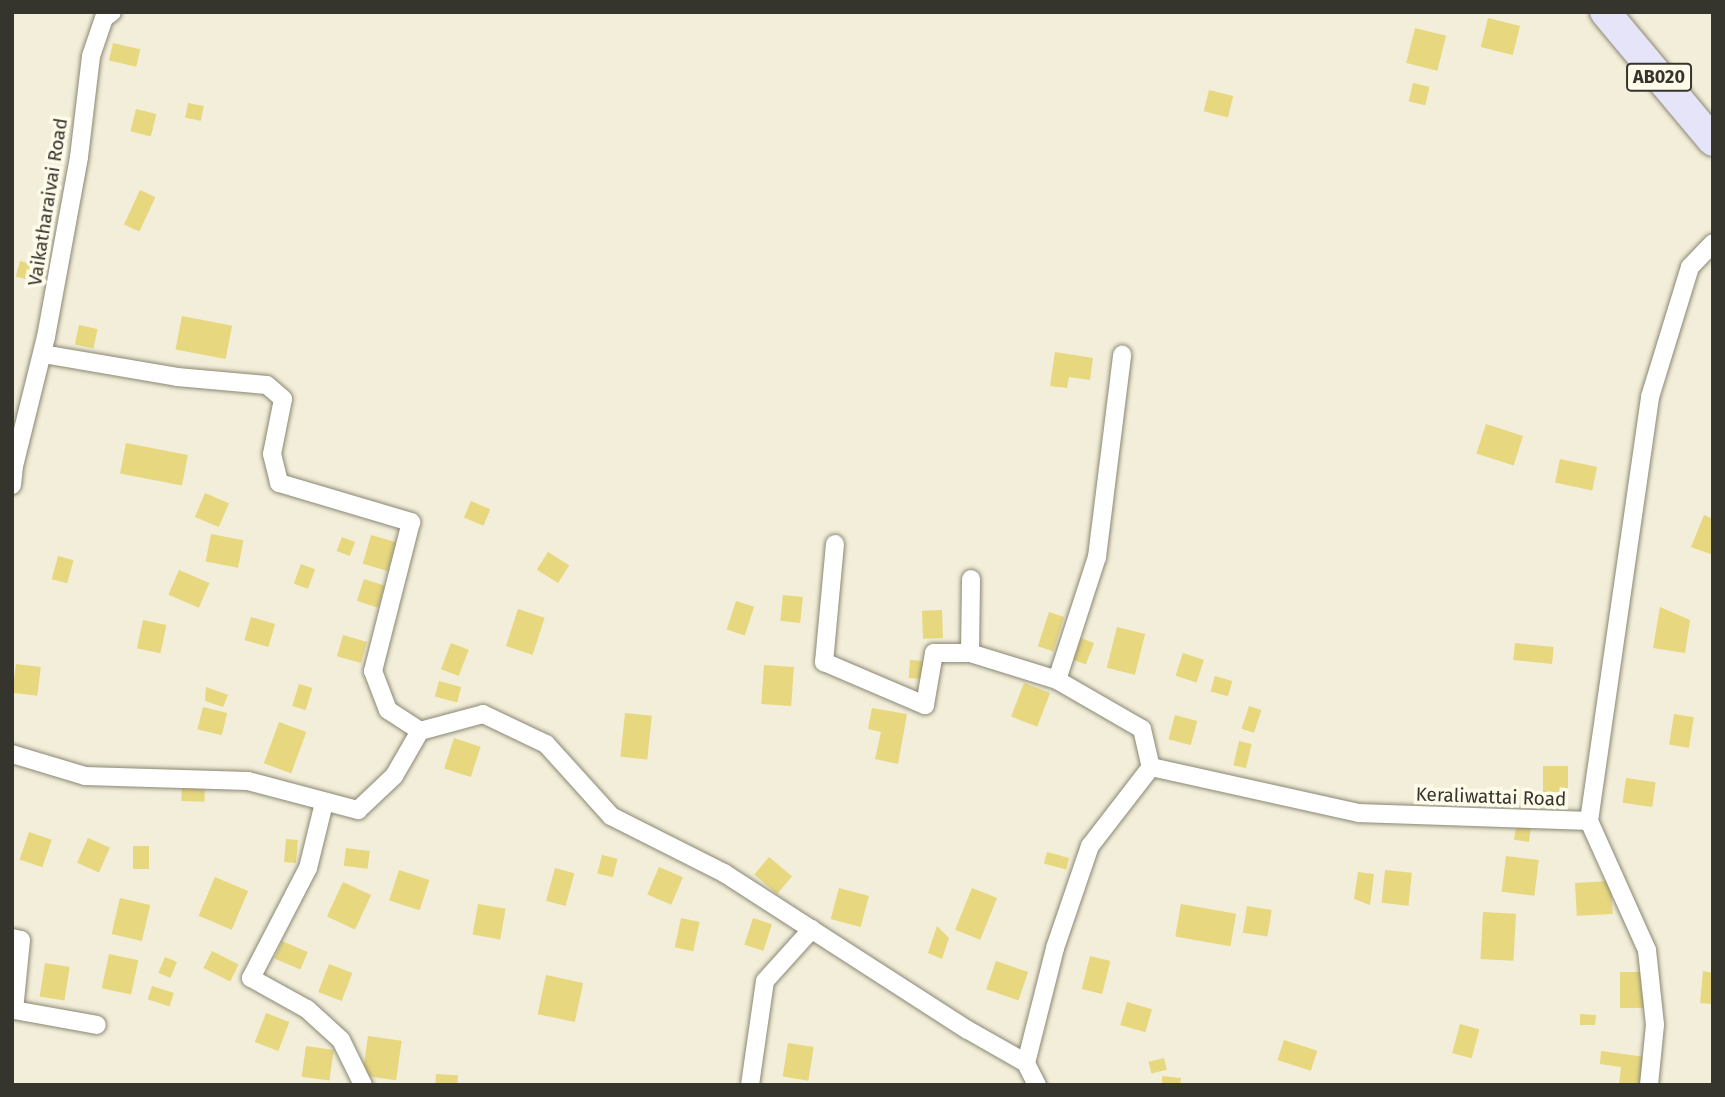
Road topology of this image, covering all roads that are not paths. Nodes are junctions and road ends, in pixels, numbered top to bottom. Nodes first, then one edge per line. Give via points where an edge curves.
1 (112, 12) edge
2 (1605, 12) edge
3 (1713, 141) edge
4 (1713, 243) edge
5 (43, 354) junction
6 (1122, 355) dead end
7 (13, 466) edge
8 (12, 485) edge
9 (835, 544) dead end
10 (971, 579) dead end
11 (970, 653) junction
12 (1057, 680) junction
13 (420, 731) junction
14 (12, 754) edge
15 (1151, 767) junction
16 (324, 803) junction
17 (1589, 821) junction
18 (812, 929) junction
19 (12, 938) edge
20 (97, 1025) dead end
21 (1026, 1063) junction
22 (363, 1085) edge
23 (750, 1085) edge
24 (1037, 1085) edge
25 (1648, 1085) edge

1 - 5 street, Vaikatharaivai Road via 104,19 90,56 79,157
2 - 3 main road, AB020
4 - 17 street, Keraliwattai Road via 1690,267 1650,397
5 - 7 street, Vaikatharaivai Road
5 - 13 street via 177,377 267,385 283,399 272,454 279,483 411,522 373,670 388,710
6 - 12 street via 1097,557
7 - 8 street, Vaikatharaivai Road
9 - 11 street via 824,662 925,705 934,653
10 - 11 street
11 - 12 street
12 - 15 street via 1142,729
13 - 16 street via 394,776 358,810
13 - 18 street via 484,714 546,744 611,816 724,873
14 - 16 street via 85,776 248,781
15 - 17 street, Keraliwattai Road via 1359,813
15 - 21 street via 1090,846 1055,948
16 - 22 street via 308,868 251,978 307,1009 341,1040
17 - 25 street via 1647,950 1655,1025
18 - 21 street
18 - 23 street via 765,981
19 - 20 street via 21,940 13,1010
21 - 24 street

